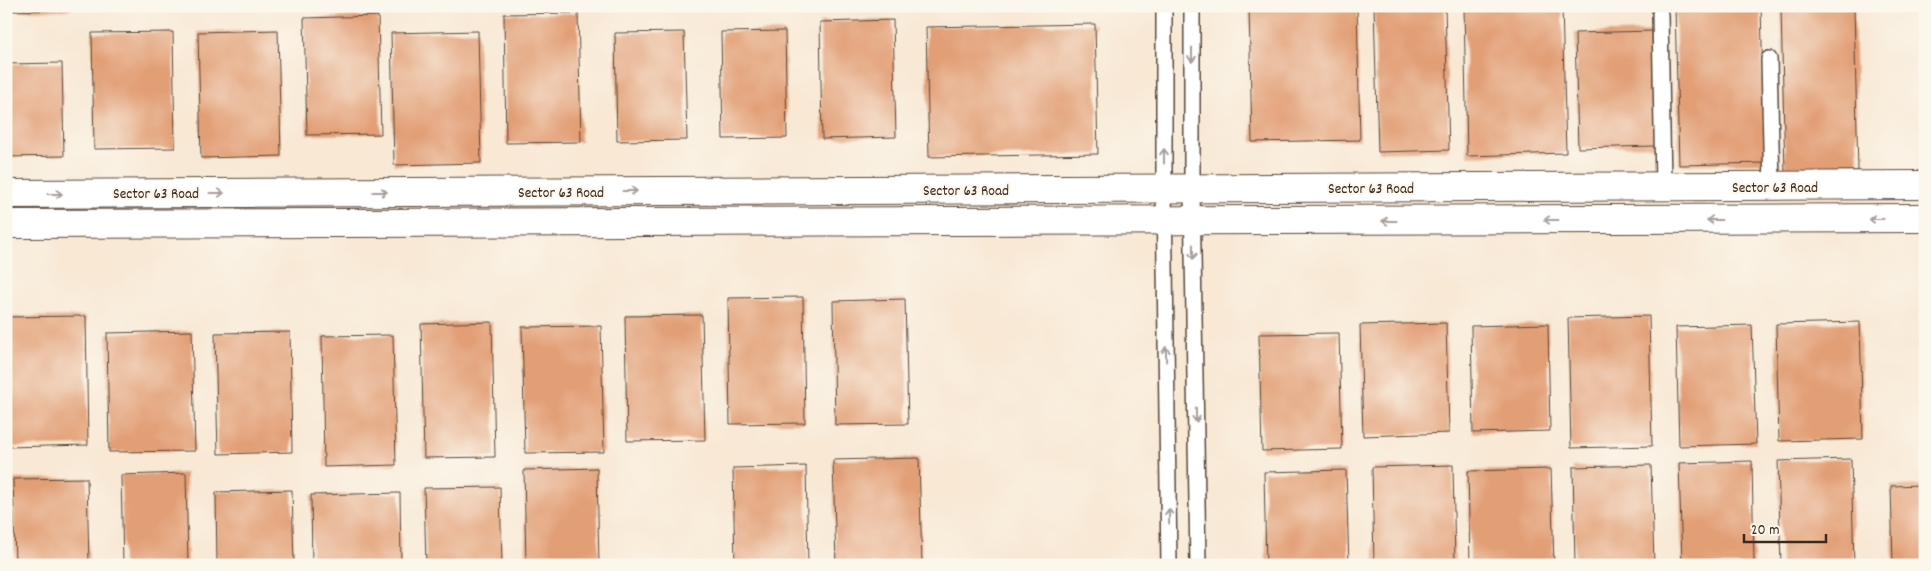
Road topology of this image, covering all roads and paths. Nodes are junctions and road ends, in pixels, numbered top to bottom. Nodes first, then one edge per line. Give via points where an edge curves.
1 (1164, 6) edge
2 (1192, 6) edge
3 (1660, 14) dead end
4 (1769, 58) dead end
5 (1925, 185) edge
6 (1663, 186) junction
7 (1772, 187) junction
8 (1164, 189) junction
9 (1192, 189) junction
10 (6, 194) edge
11 (1925, 218) edge
12 (1165, 221) junction
13 (1192, 221) junction
14 (6, 224) edge
15 (1169, 565) edge
16 (1198, 565) edge

8 -> 1 lane
2 -> 9 lane
3 - 6 lane
4 - 7 lane
5 - 7 street, Sector 63 Road
6 - 7 street, Sector 63 Road
6 - 9 street, Sector 63 Road
8 - 9 street, Sector 63 Road
10 -> 8 street, Sector 63 Road
8 - 12 lane
9 - 13 lane
11 -> 13 street, Sector 63 Road
12 - 13 street, Sector 63 Road
12 - 14 street, Sector 63 Road
15 -> 12 lane
13 -> 16 lane

